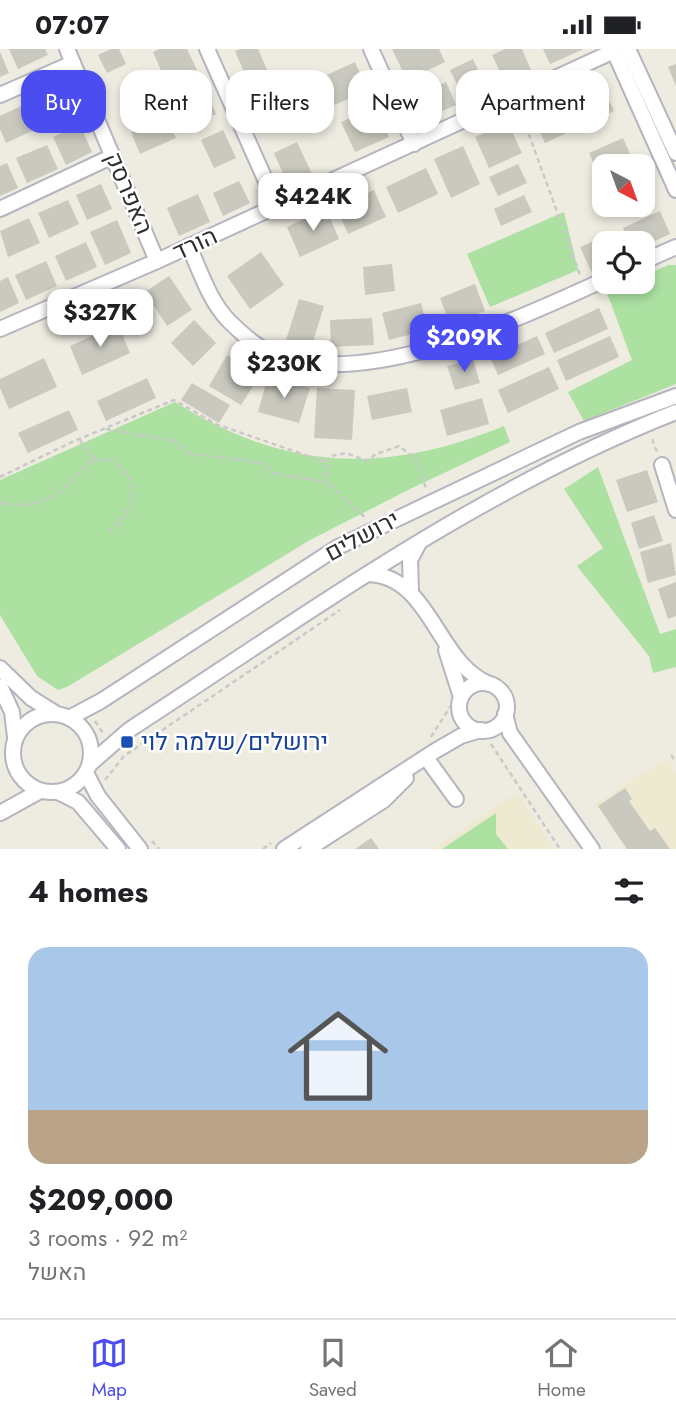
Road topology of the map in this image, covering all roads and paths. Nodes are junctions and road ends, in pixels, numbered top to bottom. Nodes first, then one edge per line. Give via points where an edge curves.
1 (207, 49) edge
2 (371, 49) edge
3 (618, 50) edge
4 (70, 56) edge
5 (575, 70) edge
6 (0, 95) edge
7 (456, 125) edge
8 (528, 133) edge
9 (414, 144) junction
10 (676, 153) edge
11 (113, 156) junction
12 (676, 190) edge
13 (277, 206) junction
14 (0, 209) edge
15 (189, 246) junction
16 (676, 247) edge
17 (655, 256) edge
18 (157, 261) junction
19 (592, 285) edge
20 (585, 288) junction
21 (0, 329) edge
22 (676, 396) edge
23 (676, 412) edge
24 (647, 423) junction
25 (105, 428) junction
26 (79, 439) junction
27 (93, 459) junction
28 (326, 462) junction
29 (662, 465) joint
30 (0, 477) edge
31 (326, 482) junction
32 (431, 501) junction
33 (0, 503) edge
34 (676, 510) edge
35 (376, 528) junction
36 (109, 532) dead end
37 (421, 542) junction
38 (368, 574) junction
39 (411, 592) junction
40 (340, 610) dead end
41 (440, 636) junction
42 (0, 668) edge
43 (489, 684) junction
44 (0, 686) edge
45 (461, 697) junction
46 (505, 714) junction
47 (63, 716) junction
48 (461, 716) junction
49 (481, 730) junction
50 (14, 743) junction
51 (491, 744) dead end
52 (671, 755) dead end
53 (426, 759) junction
54 (0, 761) edge
55 (676, 762) edge
56 (88, 769) junction
57 (106, 779) dead end
58 (40, 791) junction
59 (58, 792) junction
60 (456, 799) dead end
61 (0, 813) edge
62 (309, 833) junction
63 (118, 849) edge
64 (140, 849) edge
65 (284, 849) edge
66 (292, 849) edge
67 (308, 849) edge
68 (560, 849) edge
69 (592, 849) edge

1 - 13 street
2 - 9 street
3 - 5 street, הורד
3 - 10 street
3 - 12 street
4 - 6 street
4 - 11 street, האפרסק
7 - 9 street, הורד
8 - 20 path
9 - 13 street, הורד
11 - 14 street
11 - 18 street, האפרסק
13 - 15 street, הורד
15 - 18 street, הורד
15 - 20 street via 205,284 228,320 267,351 307,362 362,364 396,358 502,323
16 - 17 street
18 - 21 street, הורד
19 - 20 street
22 - 32 street, ירושלים via 579,432
23 - 24 street, ירושלים
24 - 29 path
24 - 37 street, ירושלים via 554,464
25 - 26 path
25 - 28 path via 174,400 218,425
25 - 31 path via 175,441 187,453 267,464 270,473
26 - 27 path
26 - 30 path
27 - 33 path via 56,498 16,506
27 - 36 path via 115,461 132,481 132,507
28 - 31 path
28 - 32 path via 346,453 367,461 376,453 400,446 415,458
29 - 34 street
31 - 35 path
32 - 35 street, ירושלים
35 - 47 street, ירושלים via 302,569 101,701
37 - 38 street, ירושלים
37 - 39 street via 410,560
38 - 39 street via 390,577
38 - 56 street, ירושלים via 129,730
39 - 41 street
40 - 57 path via 124,757
41 - 43 street via 479,680
41 - 45 street
42 - 47 street via 31,698
43 - 45 street via 474,685
43 - 46 street via 502,692
44 - 50 street via 16,725
45 - 48 street
46 - 49 street via 496,726
46 - 69 street via 510,733
47 - 50 street via 32,719
47 - 56 street via 83,728 89,739
48 - 49 street via 467,725
48 - 53 street
49 - 53 street via 461,736
50 - 54 street
50 - 58 street via 16,769
51 - 68 path
52 - 55 path
53 - 60 street
53 - 62 street
53 - 67 street via 391,795
56 - 59 street via 74,786
56 - 64 street via 98,796
58 - 59 street
58 - 61 street
59 - 63 street via 78,802
62 - 65 street
62 - 66 street

